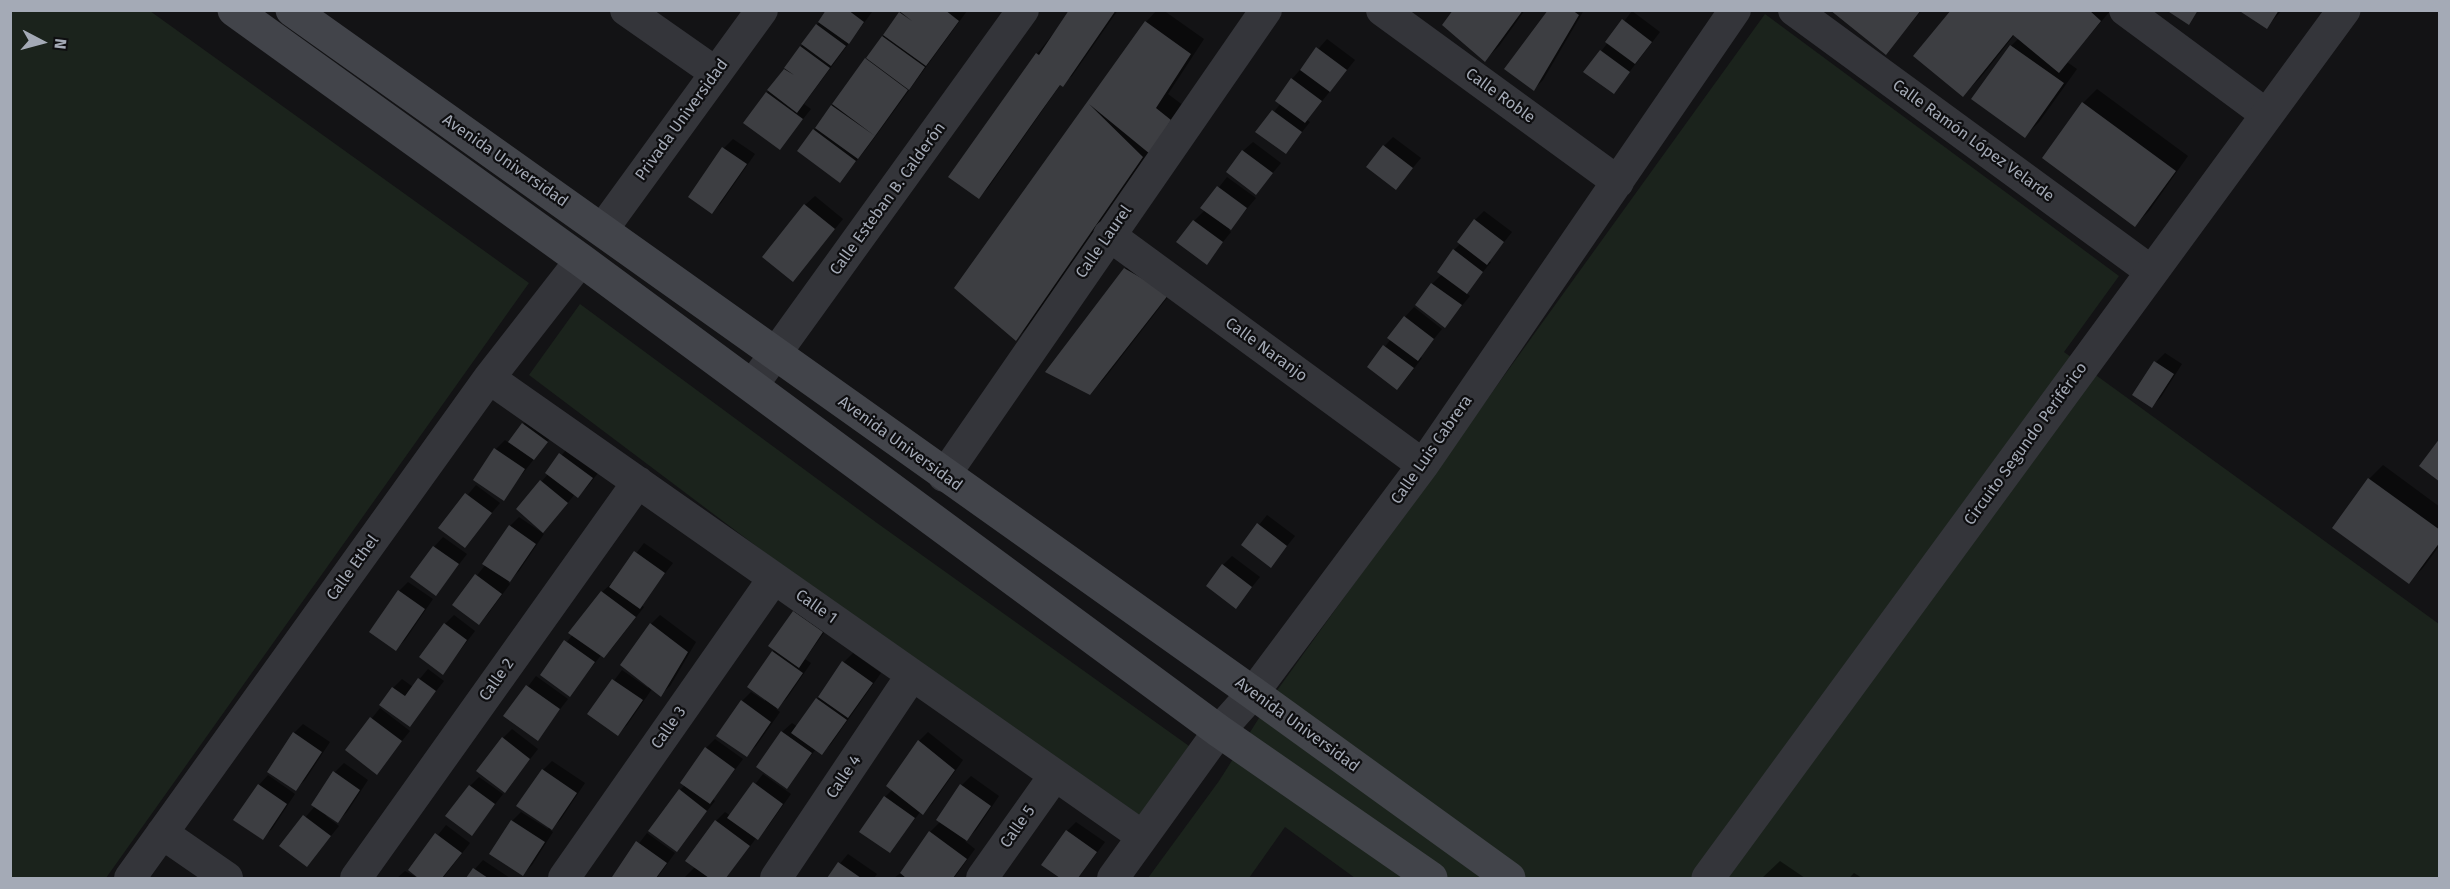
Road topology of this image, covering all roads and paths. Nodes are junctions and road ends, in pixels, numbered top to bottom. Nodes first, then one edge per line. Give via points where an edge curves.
1 (234, 10) edge
2 (292, 10) edge
3 (626, 10) edge
4 (762, 10) edge
5 (1023, 10) edge
6 (1266, 10) edge
7 (1382, 10) edge
8 (1735, 10) edge
9 (1794, 10) edge
10 (2125, 10) edge
11 (2344, 10) edge
12 (716, 73) junction
13 (2267, 116) junction
14 (503, 159) junction
15 (1618, 182) junction
16 (480, 188) junction
17 (602, 230) junction
18 (1109, 235) junction
19 (581, 260) junction
20 (2152, 272) junction
21 (776, 355) junction
22 (489, 378) junction
23 (752, 386) junction
24 (1423, 465) junction
25 (944, 476) junction
26 (638, 482) junction
27 (774, 578) junction
28 (912, 675) junction
29 (1253, 693) junction
30 (1219, 731) junction
31 (1055, 775) junction
32 (162, 833) junction
33 (1142, 836) junction
34 (130, 879) edge
35 (227, 879) edge
36 (356, 879) edge
37 (564, 879) edge
38 (776, 879) edge
39 (982, 879) edge
40 (1113, 879) edge
41 (1431, 879) edge
42 (1509, 879) edge
43 (1708, 879) edge

1 - 16 main road
2 - 14 main road, Avenida Universidad
3 - 12 street
4 - 12 street, Privada Universidad
5 - 21 street, Calle Esteban B. Calderón
6 - 18 street, Calle Laurel
7 - 15 street, Calle Roble
8 - 15 street, Calle Luis Cabrera
9 - 20 street, Calle Ramón López Velarde
10 - 13 street
11 - 13 street, Circuito Segundo Periférico
12 - 17 street, Privada Universidad
13 - 20 street, Circuito Segundo Periférico
14 - 16 street
14 - 17 main road, Avenida Universidad
15 - 24 street, Calle Luis Cabrera
16 - 19 main road
17 - 21 main road, Avenida Universidad
18 - 24 street, Calle Naranjo
18 - 25 street, Calle Laurel
19 - 22 street, Calle Ethel
19 - 23 main road
20 - 43 street, Circuito Segundo Periférico
21 - 23 street, Calle Esteban B. Calderón
21 - 25 main road, Avenida Universidad
22 - 26 street, Calle 1
22 - 32 street, Calle Ethel
23 - 30 main road
24 - 29 street, Calle Luis Cabrera
25 - 29 main road, Avenida Universidad
26 - 27 street, Calle 1
26 - 36 street, Calle 2
27 - 28 street, Calle 1
27 - 37 street, Calle 3
28 - 31 street, Calle 1
28 - 38 street, Calle 4
29 - 30 street, Calle Luis Cabrera
29 - 42 main road, Avenida Universidad
30 - 33 street, Calle Luis Cabrera
30 - 41 main road
31 - 33 street, Calle 1
31 - 39 street, Calle 5
32 - 34 street, Calle Ethel
32 - 35 street
33 - 40 street, Calle Luis Cabrera

